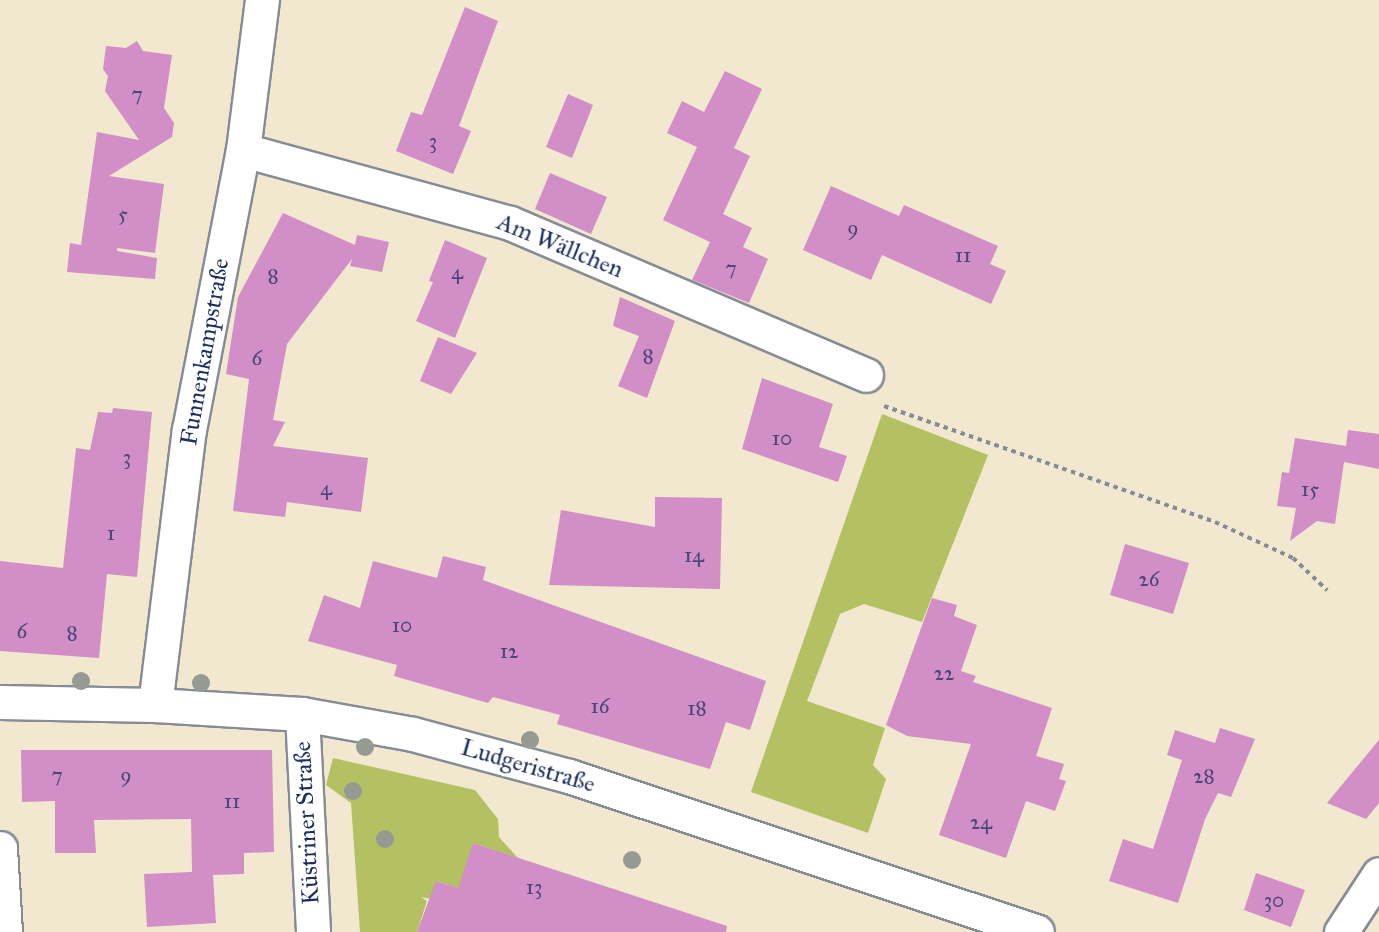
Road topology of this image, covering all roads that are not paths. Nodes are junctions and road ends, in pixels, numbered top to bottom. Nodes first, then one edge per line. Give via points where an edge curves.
1 (262, 0) edge
2 (243, 150) junction
3 (866, 375) road end
4 (0, 702) edge
5 (155, 705) junction
6 (302, 714) junction
7 (0, 848) edge
8 (1379, 874) edge
9 (5, 932) edge
10 (313, 932) edge
11 (1037, 932) edge
12 (1341, 932) edge

1 - 2 street, Funnenkampstraße
2 - 3 street, Am Wällchen via 510,223
2 - 5 street, Funnenkampstraße via 189,430
4 - 5 street, Ludgeristraße
5 - 6 street, Ludgeristraße
6 - 10 street, Küstriner Straße
6 - 11 street, Ludgeristraße via 413,734 569,776
7 - 9 street
8 - 12 street

